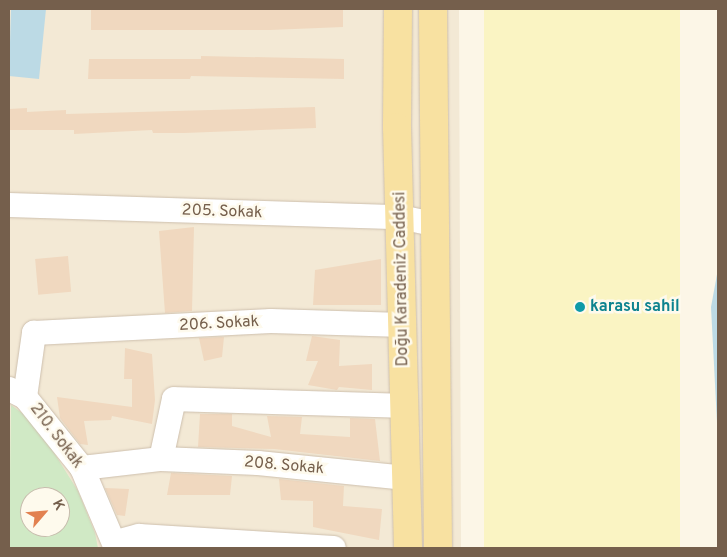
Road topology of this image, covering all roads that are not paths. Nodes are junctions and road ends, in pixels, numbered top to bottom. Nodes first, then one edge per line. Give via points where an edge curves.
1 (398, 9) edge
2 (433, 9) edge
3 (9, 204) edge
4 (400, 217) junction
5 (434, 224) junction
6 (403, 325) junction
7 (17, 393) edge
8 (405, 406) junction
9 (161, 459) junction
10 (82, 468) junction
11 (406, 478) junction
12 (116, 545) edge
13 (334, 548) edge
14 (408, 548) edge
15 (438, 548) edge

1 - 4 main road, Doğu Karadeniz Caddesi
2 - 5 main road, Doğu Karadeniz Caddesi
3 - 4 street, 205. Sokak
4 - 5 street, 205. Sokak
4 - 6 main road, Doğu Karadeniz Caddesi
5 - 15 main road, Doğu Karadeniz Caddesi
6 - 7 street, 206. Sokak via 270,321 34,333
6 - 8 main road, Doğu Karadeniz Caddesi
7 - 10 street, 210. Sokak
8 - 9 street via 334,406 259,399 174,399
8 - 11 main road, Doğu Karadeniz Caddesi
9 - 10 street, 208. Sokak
9 - 11 street, 208. Sokak via 258,463
10 - 12 street, 210. Sokak
11 - 14 main road, Doğu Karadeniz Caddesi
12 - 13 street via 139,536

